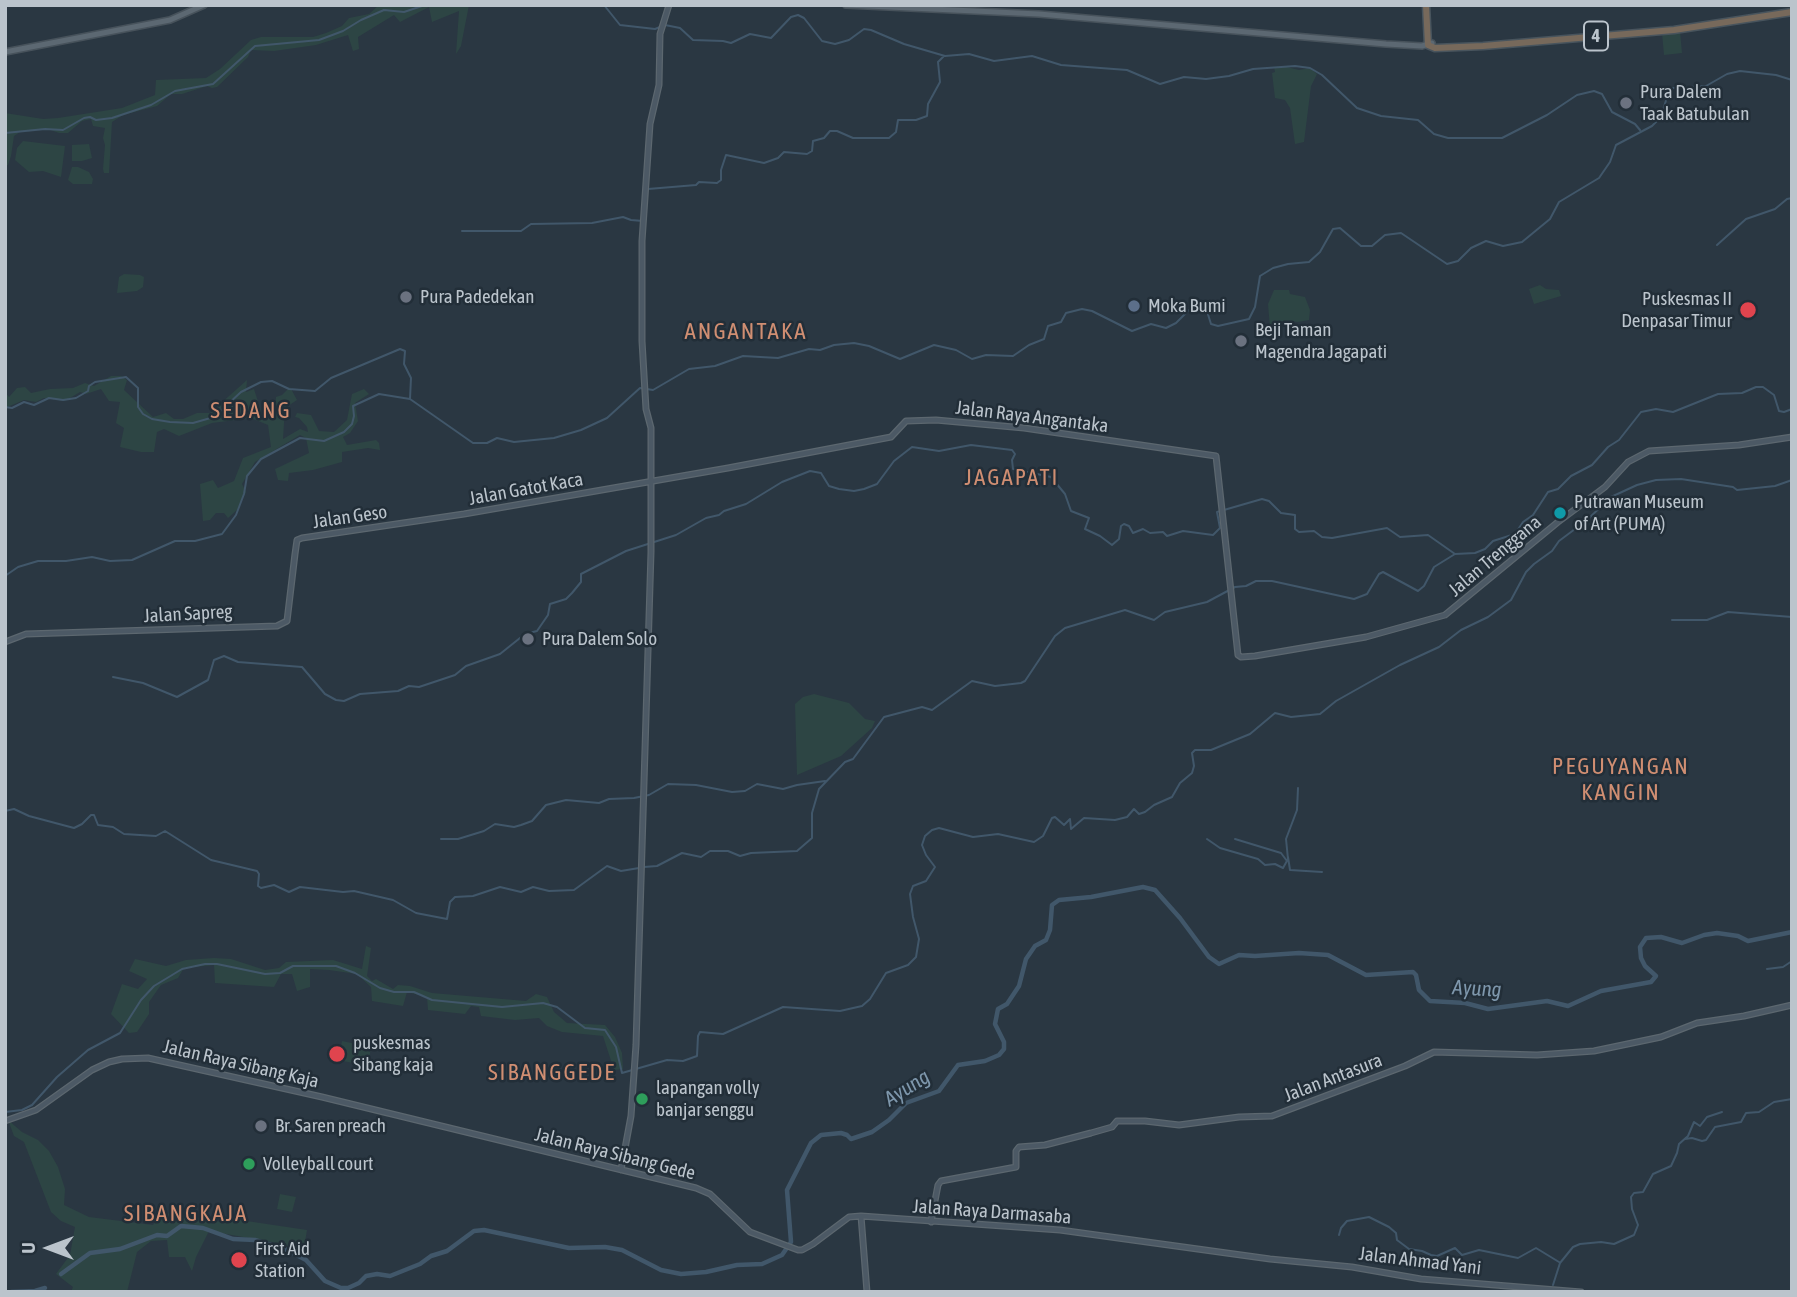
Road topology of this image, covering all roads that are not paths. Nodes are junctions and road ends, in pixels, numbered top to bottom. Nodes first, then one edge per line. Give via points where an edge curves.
1 (204, 5) edge
2 (669, 5) edge
3 (846, 5) edge
4 (1426, 5) edge
5 (1792, 12) edge
6 (1430, 44) junction
7 (5, 52) edge
8 (1792, 437) edge
9 (652, 481) junction
10 (406, 523) joint
11 (299, 539) joint
12 (5, 642) edge
13 (1238, 656) joint
14 (1792, 1005) edge
15 (5, 1121) edge
16 (425, 1122) joint
17 (621, 1170) junction
18 (862, 1218) junction
19 (931, 1222) junction
20 (1256, 1257) joint
21 (867, 1292) edge
22 (1581, 1292) edge

1 - 7 main road via 170,20
2 - 9 main road via 661,27 659,85 651,112 642,241
3 - 6 main road
4 - 6 highway
5 - 6 highway, 4 via 1674,30 1483,46 1441,48
8 - 13 main road, Jalan Trenggana via 1649,451 1630,461 1602,489 1443,616 1345,641
9 - 10 main road, Jalan Gatot Kaca
9 - 13 main road, Jalan Raya Angantaka via 891,437 906,421 951,420 1213,454 1218,459
9 - 17 main road via 642,900 634,1072
10 - 11 main road, Jalan Geso
11 - 12 main road, Jalan Sapreg via 286,623 26,634
14 - 19 main road, Jalan Antasura via 1698,1023 1661,1037 1594,1051 1537,1055 1434,1052 1272,1116 1179,1125 1117,1121 1091,1133 1020,1147 1016,1167 940,1182
15 - 16 main road, Jalan Raya Sibang Kaja via 53,1099 99,1066 141,1058
16 - 17 main road, Jalan Raya Sibang Gede
17 - 18 main road, Jalan Raya Sibang Gede via 706,1192 750,1231 794,1249 805,1249 849,1217
18 - 19 main road, Jalan Raya Darmasaba
18 - 21 main road
19 - 20 main road, Jalan Raya Darmasaba via 1060,1230
20 - 22 main road, Jalan Ahmad Yani via 1435,1280

